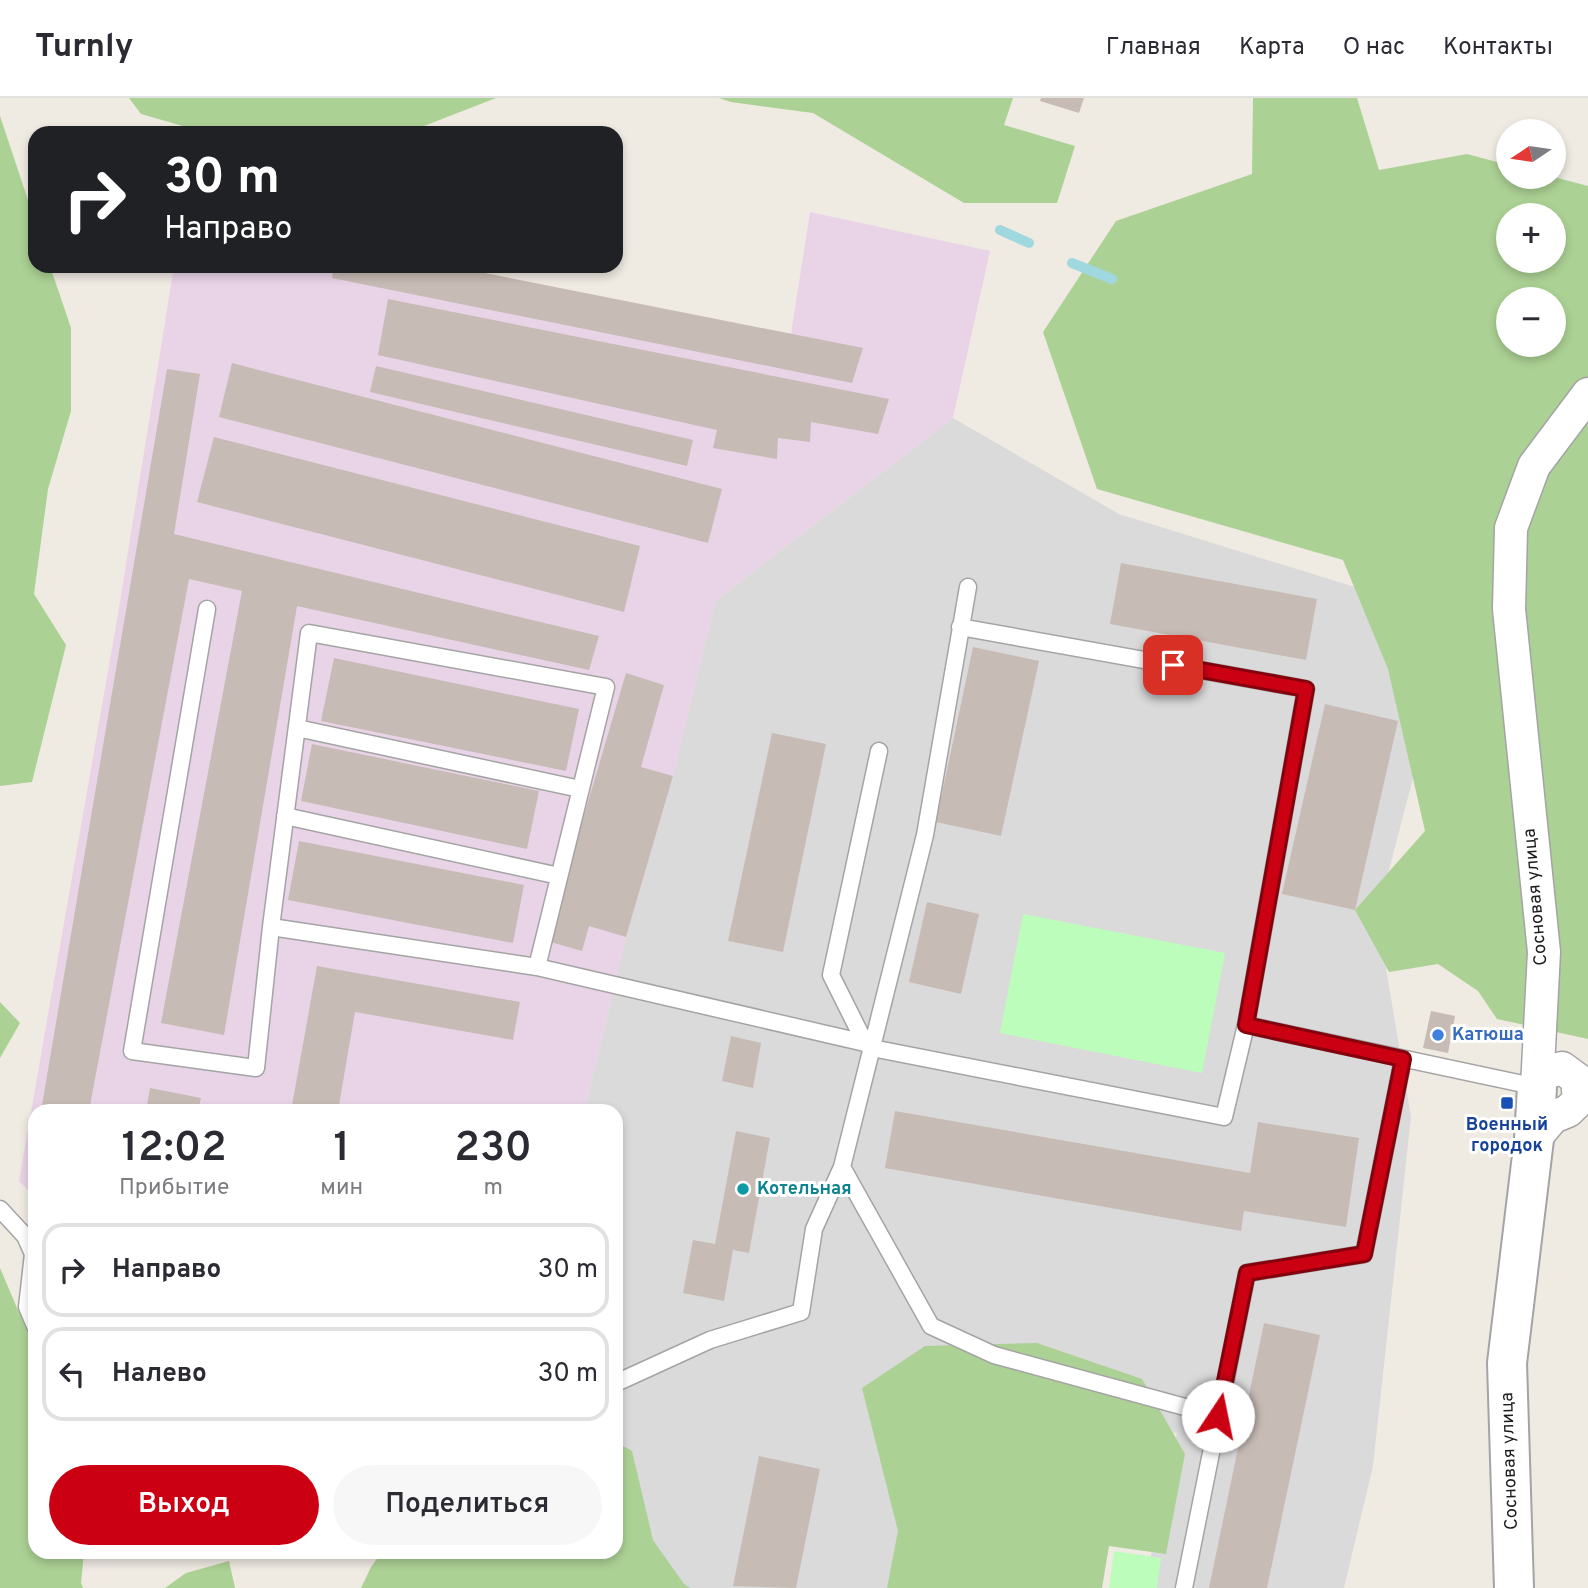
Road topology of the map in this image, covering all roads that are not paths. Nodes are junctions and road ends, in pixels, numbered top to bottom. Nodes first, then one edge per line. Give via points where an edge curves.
1 (1588, 394) edge
2 (968, 587) dead end
3 (207, 610) dead end
4 (960, 627) junction
5 (297, 728) junction
6 (879, 751) dead end
7 (580, 789) junction
8 (285, 816) junction
9 (559, 876) junction
10 (271, 927) junction
11 (537, 967) junction
12 (1246, 1025) junction
13 (868, 1046) junction
14 (1403, 1059) junction
15 (1537, 1087) junction
16 (842, 1167) junction
17 (0, 1209) edge
18 (28, 1244) edge
19 (623, 1380) edge
20 (1218, 1416) junction
21 (1184, 1588) edge
22 (1514, 1588) edge

1 - 15 street, Сосновая улица via 1534,466 1511,528 1508,609 1544,952
2 - 4 lane
3 - 10 lane via 132,1051 256,1068
4 - 12 lane via 1306,689
4 - 13 lane via 925,835
5 - 7 lane
5 - 7 lane via 309,633 606,687
5 - 8 lane
6 - 13 lane via 831,975
7 - 9 lane
8 - 9 lane
8 - 10 lane
9 - 11 lane
10 - 11 lane
11 - 13 lane
12 - 13 lane via 1224,1117
12 - 14 lane
13 - 16 lane
14 - 15 lane
14 - 20 lane via 1364,1254 1247,1273
15 - 22 street, Сосновая улица via 1507,1363
16 - 19 lane via 814,1229 801,1312 710,1340
16 - 20 lane via 931,1326 994,1355
17 - 18 lane
20 - 21 lane

